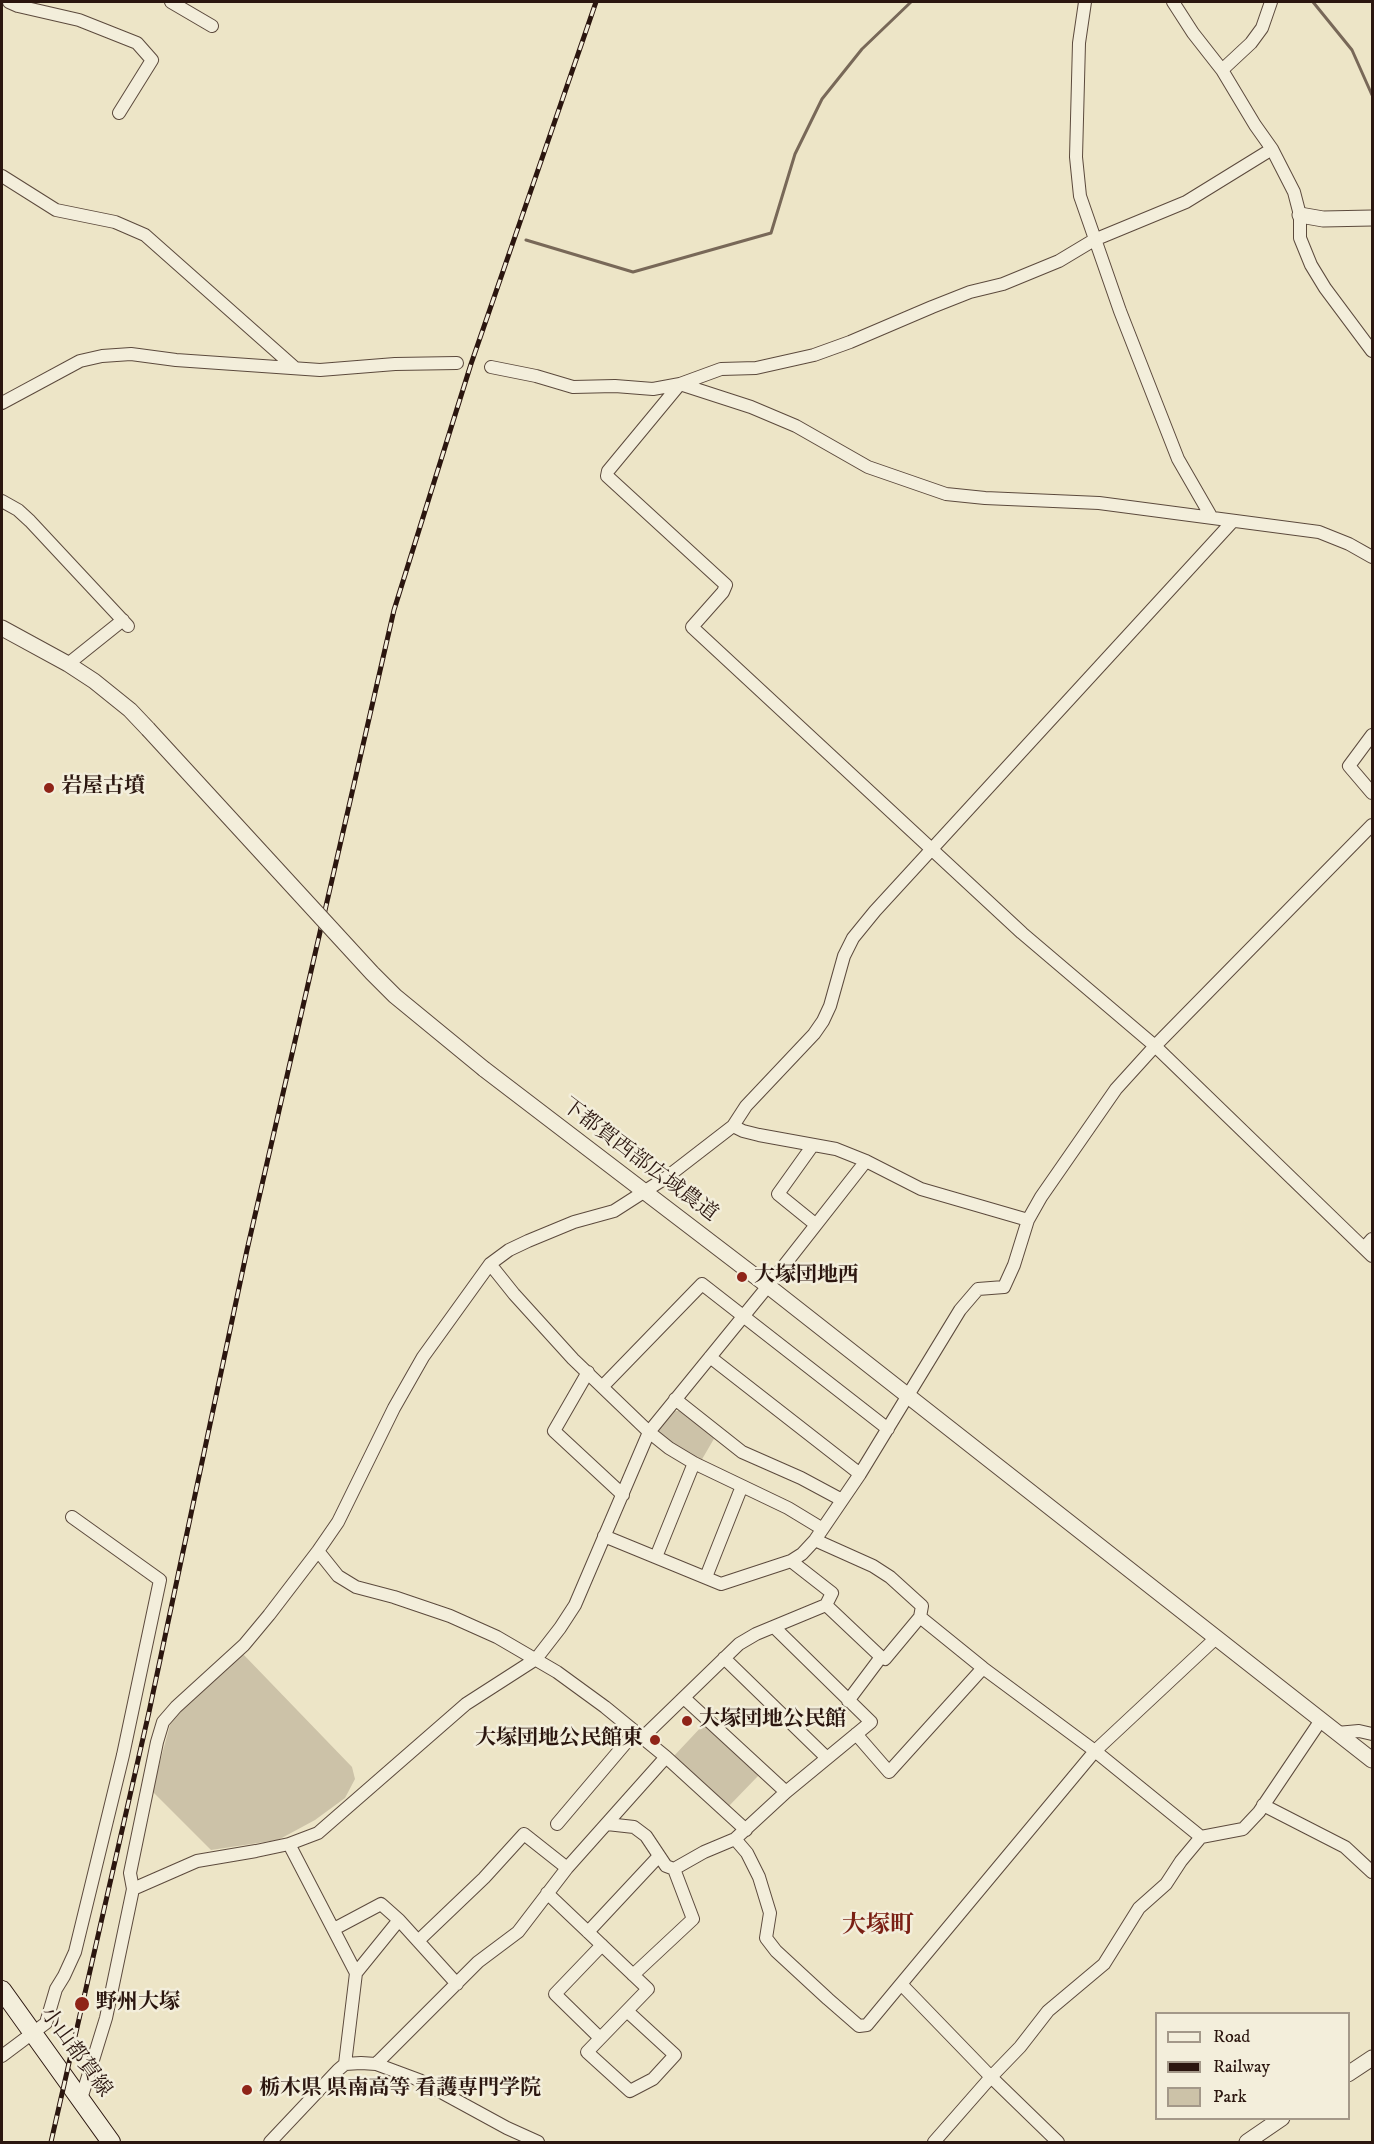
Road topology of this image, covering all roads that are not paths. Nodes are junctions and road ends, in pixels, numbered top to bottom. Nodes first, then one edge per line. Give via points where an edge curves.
1 (9, 2) edge
2 (171, 2) edge
3 (1085, 2) edge
4 (1173, 2) edge
5 (1271, 2) edge
6 (212, 26) dead end
7 (1222, 70) junction
8 (119, 113) dead end
9 (1272, 149) junction
10 (2, 176) edge
11 (1300, 215) junction
12 (1372, 218) edge
13 (1094, 240) junction
14 (1372, 351) edge
15 (457, 363) dead end
16 (294, 367) junction
17 (491, 367) dead end
18 (680, 384) junction
19 (2, 403) edge
20 (2, 501) edge
21 (1212, 518) junction
22 (1233, 521) junction
23 (1372, 557) edge
24 (2, 628) edge
25 (68, 664) junction
26 (1372, 735) edge
27 (1372, 793) edge
28 (1372, 825) edge
29 (930, 849) junction
30 (1155, 1046) junction
31 (733, 1126) junction
32 (813, 1145) junction
33 (866, 1161) junction
34 (645, 1192) junction
35 (1028, 1220) junction
36 (815, 1224) junction
37 (1370, 1248) edge
38 (490, 1264) junction
39 (768, 1286) junction
40 (742, 1317) junction
41 (710, 1357) junction
42 (588, 1372) junction
43 (602, 1387) junction
44 (908, 1397) junction
45 (675, 1399) junction
46 (888, 1429) junction
47 (649, 1432) junction
48 (694, 1462) junction
49 (860, 1474) junction
50 (742, 1486) junction
51 (623, 1495) junction
52 (842, 1500) junction
53 (72, 1517) dead end
54 (818, 1534) junction
55 (604, 1536) junction
56 (318, 1551) junction
57 (656, 1557) junction
58 (791, 1561) junction
59 (706, 1577) junction
60 (826, 1605) junction
61 (920, 1617) junction
62 (774, 1627) junction
63 (1216, 1638) junction
64 (881, 1657) junction
65 (724, 1658) junction
66 (536, 1659) junction
67 (983, 1668) junction
68 (684, 1698) junction
69 (848, 1701) junction
70 (1321, 1720) junction
71 (1337, 1733) junction
72 (856, 1734) junction
73 (1372, 1734) edge
74 (639, 1735) junction
75 (1095, 1751) junction
76 (666, 1757) junction
77 (827, 1758) junction
78 (1372, 1760) edge
79 (786, 1792) junction
80 (1263, 1804) junction
81 (557, 1824) dead end
82 (607, 1824) junction
83 (746, 1830) junction
84 (1201, 1837) junction
85 (735, 1839) junction
86 (290, 1844) junction
87 (659, 1856) junction
88 (567, 1868) junction
89 (674, 1869) junction
90 (1372, 1872) edge
91 (133, 1889) junction
92 (548, 1893) junction
93 (399, 1920) junction
94 (334, 1929) junction
95 (588, 1932) junction
96 (418, 1941) junction
97 (602, 1945) junction
98 (356, 1973) junction
99 (633, 1975) junction
100 (457, 1984) junction
101 (901, 1984) junction
102 (2, 1990) edge
103 (627, 2011) junction
104 (33, 2033) junction
105 (600, 2038) junction
106 (2, 2056) edge
107 (1372, 2058) edge
108 (345, 2064) junction
109 (376, 2064) junction
110 (1350, 2073) edge
111 (991, 2077) junction
112 (81, 2099) junction
113 (1279, 2120) edge
114 (111, 2142) edge
115 (270, 2142) edge
116 (538, 2142) edge
117 (934, 2142) edge
118 (1059, 2142) edge
119 (1247, 2142) edge

1 - 8 street via 79,20 137,43 152,60
2 - 6 street
3 - 13 street via 1076,157 1080,196
4 - 7 street
5 - 7 street via 1262,28
7 - 9 street
9 - 11 street via 1294,192
9 - 13 street via 1186,202
10 - 16 street via 56,210 115,222 145,235
11 - 12 street via 1323,219
11 - 14 street via 1300,238 1311,265
13 - 18 street via 1022,277 970,292 814,355 756,368 721,369
13 - 21 street via 1178,459
15 - 16 street via 320,370
16 - 19 street via 131,354 102,356 64,368
17 - 18 street via 573,387 652,389
18 - 21 street via 751,407 795,426 868,467 946,494 1099,503
18 - 29 street via 608,471 609,479 726,585 692,627
20 - 25 street via 30,521 125,623
21 - 22 street
22 - 23 street via 1319,532
22 - 29 street
24 - 25 street
25 - 34 street, 下都賀西部広域農道, bridge via 115,697 148,729 395,996
26 - 27 street via 1349,766
28 - 30 street
29 - 30 street
29 - 31 street via 852,938 830,1006 814,1034 746,1106
30 - 35 street via 1116,1089
30 - 37 street
31 - 32 street
31 - 34 street
32 - 33 street
32 - 36 street via 778,1194
33 - 35 street via 921,1189
33 - 36 street
34 - 38 street via 615,1210 528,1241
34 - 39 street, 下都賀西部広域農道
35 - 44 street via 1004,1287 978,1289 960,1310
36 - 39 street
38 - 42 street
38 - 56 street via 423,1357 338,1522
39 - 40 street
39 - 44 street, 下都賀西部広域農道
40 - 41 street
40 - 43 street via 702,1284
40 - 46 street
41 - 45 street
41 - 49 street
42 - 43 street
42 - 51 street via 554,1431
43 - 47 street
44 - 46 street
44 - 63 street, 下都賀西部広域農道
45 - 47 street
45 - 52 street via 742,1452
46 - 49 street
47 - 48 street
47 - 51 street
48 - 50 street
48 - 57 street
49 - 52 street
50 - 54 street via 788,1508
50 - 59 street
51 - 55 street
52 - 54 street
53 - 104 street via 159,1580 123,1755 75,1952 56,1989 46,2023
54 - 58 street
54 - 61 street via 890,1577 922,1606
55 - 57 street
55 - 66 street via 575,1605
56 - 66 street via 338,1575 356,1587 450,1616
56 - 91 street via 244,1645 163,1722 130,1873
57 - 59 street
58 - 59 street via 721,1584
58 - 60 street via 832,1593
60 - 62 street
60 - 64 street
61 - 64 street via 885,1659
61 - 67 street
62 - 65 street via 739,1644
62 - 69 street
63 - 70 street, 下都賀西部広域農道
63 - 75 street
64 - 69 street
65 - 68 street
65 - 77 street
66 - 74 street
66 - 86 street via 466,1704 318,1833
67 - 72 street via 889,1772
67 - 75 street
68 - 74 street
68 - 79 street
69 - 72 street via 871,1722
70 - 71 street, 下都賀西部広域農道
70 - 80 street
71 - 73 street
71 - 78 street, 下都賀西部広域農道
72 - 77 street
74 - 76 street
74 - 81 street
75 - 84 street
75 - 101 street
76 - 82 street
76 - 83 street
77 - 79 street
79 - 83 street
80 - 84 street via 1243,1829
80 - 90 street via 1345,1847
82 - 87 street via 634,1827 646,1836
82 - 88 street
83 - 85 street
84 - 111 street via 1166,1884 1139,1908 1104,1964 1048,2011
85 - 89 street
85 - 101 street via 759,1877 770,1913 766,1938 859,2026 867,2025
86 - 91 street via 197,1861
86 - 94 street
87 - 89 street
87 - 95 street
88 - 92 street
88 - 96 street via 524,1834
89 - 99 street via 693,1919
91 - 112 street via 106,2018
92 - 95 street
92 - 100 street via 518,1932 478,1962
93 - 94 street via 381,1904
93 - 96 street
93 - 98 street
94 - 98 street
95 - 97 street
96 - 100 street
97 - 99 street
97 - 105 street via 555,1994
98 - 108 street
99 - 103 street via 648,1989
100 - 109 street
101 - 111 street
102 - 104 main road, 小山都賀線
103 - 105 street
103 - 105 street via 675,2055 653,2079 630,2091 586,2052
104 - 106 street
104 - 112 main road, 小山都賀線
107 - 110 street
108 - 109 street
108 - 115 street
109 - 116 street via 419,2080
111 - 117 street
111 - 118 street
112 - 114 main road, 小山都賀線
113 - 119 street

